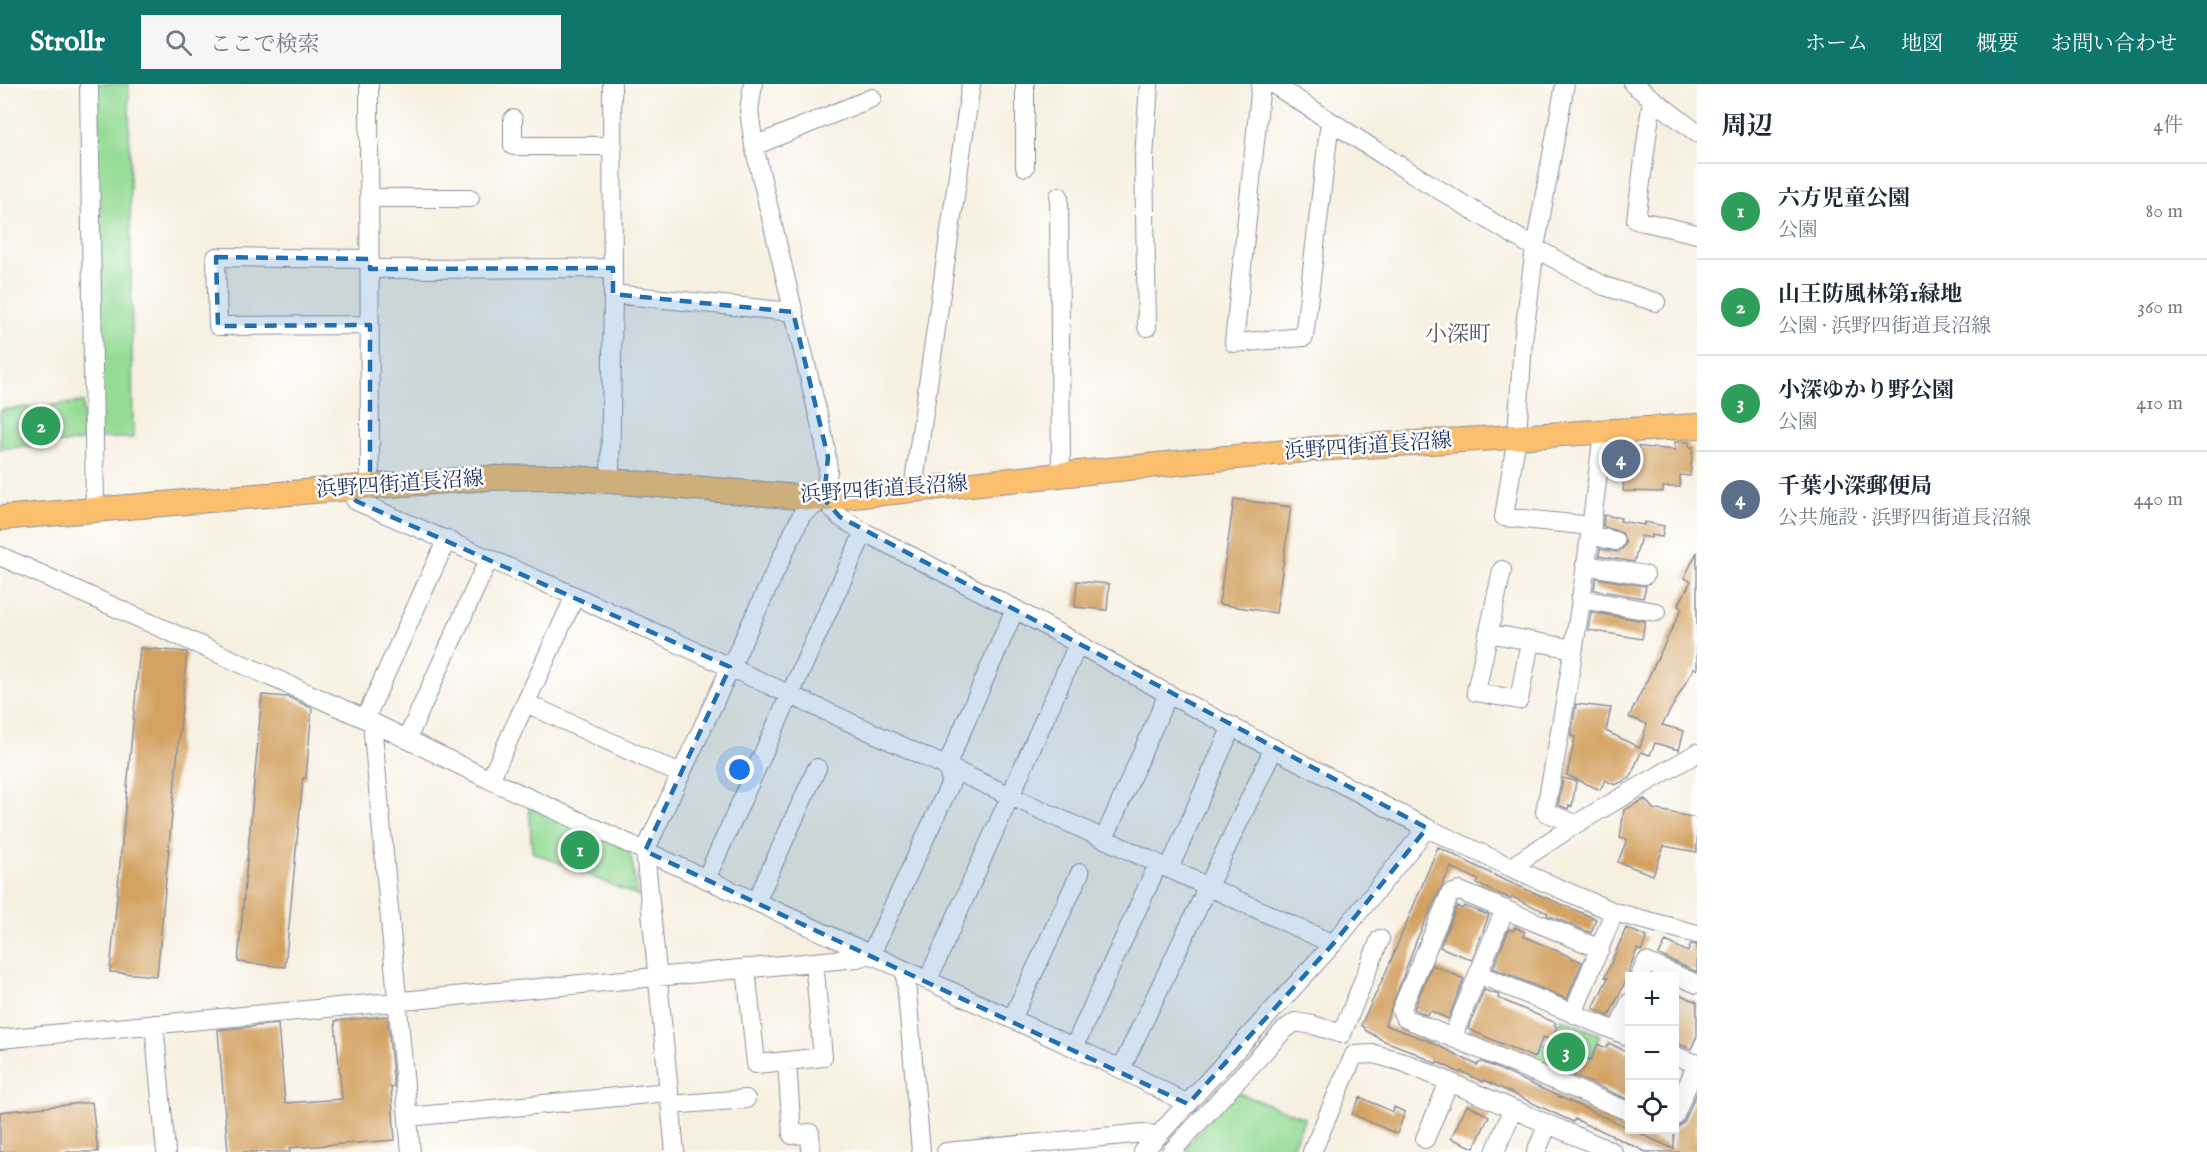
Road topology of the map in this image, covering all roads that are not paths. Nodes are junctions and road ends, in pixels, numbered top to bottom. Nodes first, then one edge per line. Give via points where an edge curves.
1 (89, 84) edge
2 (369, 84) edge
3 (612, 84) edge
4 (753, 84) edge
5 (971, 84) edge
6 (1025, 84) edge
7 (1149, 84) edge
8 (1261, 84) edge
9 (1273, 84) edge
10 (1565, 84) edge
11 (1634, 84) edge
12 (872, 98) dead end
13 (1652, 99) junction
14 (513, 119) dead end
15 (1330, 121) junction
16 (1697, 133) edge
17 (613, 146) junction
18 (754, 146) junction
19 (1025, 166) dead end
20 (1059, 196) dead end
21 (370, 198) junction
22 (470, 198) dead end
23 (1697, 234) edge
24 (1534, 248) junction
25 (370, 264) junction
26 (613, 268) junction
27 (613, 294) junction
28 (1656, 302) dead end
29 (793, 312) junction
30 (370, 326) junction
31 (1147, 327) dead end
32 (1697, 426) edge
33 (1603, 432) junction
34 (1517, 436) junction
35 (1061, 475) junction
36 (610, 480) junction
37 (360, 487) junction
38 (913, 489) junction
39 (824, 499) junction
40 (95, 510) junction
41 (0, 518) edge
42 (1591, 530) junction
43 (864, 532) junction
44 (447, 540) junction
45 (1615, 541) dead end
46 (0, 556) edge
47 (489, 558) junction
48 (1585, 565) junction
49 (1502, 570) dead end
50 (1645, 575) dead end
51 (575, 596) junction
52 (1580, 599) junction
53 (1015, 609) junction
54 (1656, 612) dead end
55 (1488, 633) junction
56 (1530, 641) junction
57 (1078, 644) junction
58 (1574, 649) junction
59 (730, 667) junction
60 (1168, 694) junction
61 (791, 696) junction
62 (526, 703) junction
63 (369, 720) junction
64 (1232, 726) junction
65 (407, 739) junction
66 (1274, 748) junction
67 (1697, 753) edge
68 (946, 767) junction
69 (817, 768) dead end
70 (681, 774) junction
71 (490, 780) junction
72 (1011, 796) junction
73 (1576, 824) junction
74 (1427, 828) junction
75 (1104, 839) junction
76 (645, 851) junction
77 (1164, 866) junction
78 (1512, 868) junction
79 (1080, 873) dead end
80 (706, 879) junction
81 (1209, 887) junction
82 (756, 902) junction
83 (1505, 909) junction
84 (1614, 912) junction
85 (1697, 934) edge
86 (1380, 939) dead end
87 (1333, 944) junction
88 (1600, 949) junction
89 (871, 954) junction
90 (814, 962) junction
91 (746, 968) junction
92 (905, 970) junction
93 (1642, 972) edge
94 (1669, 972) edge
95 (1478, 974) junction
96 (658, 976) junction
97 (1679, 976) edge
98 (928, 980) junction
99 (1697, 984) edge
100 (396, 1001) junction
101 (1573, 1014) junction
102 (1012, 1019) junction
103 (154, 1024) junction
104 (1342, 1034) junction
105 (1623, 1034) edge
106 (1452, 1038) junction
107 (0, 1039) edge
108 (1074, 1047) junction
109 (1354, 1055) junction
110 (1679, 1057) edge
111 (787, 1061) junction
112 (1697, 1064) edge
113 (1122, 1069) junction
114 (1449, 1082) junction
115 (670, 1099) junction
116 (746, 1099) dead end
117 (1188, 1104) junction
118 (1679, 1105) edge
119 (1513, 1109) junction
120 (1625, 1110) edge
121 (408, 1117) junction
122 (1548, 1124) junction
123 (1158, 1137) junction
124 (1425, 1139) dead end
125 (166, 1152) edge
126 (411, 1152) edge
127 (675, 1152) edge
128 (811, 1152) edge
129 (921, 1152) edge
130 (946, 1152) edge
131 (1143, 1152) edge
132 (1171, 1152) edge
133 (1312, 1152) edge
134 (1495, 1152) edge
135 (1536, 1152) edge
136 (1613, 1152) edge

1 - 40 street
2 - 21 street
3 - 17 street
4 - 18 street via 749,111
5 - 38 street
6 - 19 street
7 - 31 street via 1144,158
8 - 15 street via 1234,343 1304,337
9 - 15 street
10 - 24 street
11 - 13 street
12 - 18 street
13 - 16 street
13 - 23 street via 1636,220
14 - 17 street via 513,146
15 - 24 street
17 - 26 street
18 - 29 street
20 - 35 street
21 - 22 street
21 - 25 street
24 - 28 street via 1604,286
24 - 34 street via 1522,341
25 - 26 street
25 - 30 street
25 - 30 street via 216,257 218,326
26 - 27 street
27 - 29 street
27 - 36 street
29 - 39 street via 828,458
30 - 37 street
32 - 33 main road, 浜野四街道長沼線
33 - 34 main road, 浜野四街道長沼線
33 - 42 street
34 - 35 main road, 浜野四街道長沼線 via 1314,449
34 - 42 street via 1504,517
35 - 38 main road, 浜野四街道長沼線
36 - 37 main road, 浜野四街道長沼線 via 489,478
36 - 39 main road, 浜野四街道長沼線
37 - 40 main road, 浜野四街道長沼線
37 - 44 street via 356,501
38 - 39 main road, 浜野四街道長沼線
39 - 43 street via 840,517
39 - 59 street via 802,514
40 - 41 main road, 浜野四街道長沼線
42 - 45 street
42 - 48 street
43 - 53 street
43 - 61 street
44 - 47 street
44 - 63 street
46 - 63 street
47 - 51 street
47 - 65 street
48 - 50 street
48 - 52 street
49 - 55 street
51 - 59 street
51 - 62 street
52 - 54 street
52 - 58 street
53 - 57 street
53 - 68 street
55 - 56 street
55 - 56 street via 1476,692 1520,700
56 - 58 street
57 - 60 street
57 - 72 street
58 - 73 street via 1545,812
59 - 61 street
59 - 70 street
60 - 64 street
60 - 75 street
61 - 68 street
61 - 80 street
62 - 70 street
62 - 71 street
63 - 65 street
63 - 100 street
64 - 66 street
64 - 77 street
65 - 71 street
66 - 74 street
66 - 81 street
67 - 73 street
68 - 72 street
68 - 89 street via 952,780
69 - 82 street
70 - 76 street
71 - 76 street
72 - 75 street
72 - 98 street
73 - 78 street
74 - 78 street
74 - 87 street
75 - 77 street
76 - 80 street
76 - 96 street
77 - 81 street
77 - 108 street
78 - 84 street
79 - 102 street
80 - 82 street
81 - 87 street
81 - 113 street
82 - 89 street
83 - 88 street
83 - 95 street
83 - 106 street via 1460,891 1450,894 1401,1010 1404,1018
84 - 85 street
84 - 88 street
86 - 104 street
87 - 117 street
88 - 101 street
89 - 90 street
89 - 92 street
90 - 91 street
90 - 111 street via 823,1057
91 - 96 street
91 - 111 street via 756,1064
92 - 98 street
92 - 129 street
93 - 94 street via 1646,962
95 - 101 street
95 - 106 street
96 - 100 street
96 - 115 street
97 - 99 street
98 - 102 street
100 - 103 street
100 - 121 street
101 - 105 street
102 - 108 street
103 - 107 street
103 - 125 street
104 - 109 street
104 - 132 street via 1295,1022
106 - 120 street
108 - 113 street
109 - 114 street via 1384,1056
109 - 133 street
110 - 112 street
111 - 128 street via 792,1135 810,1133
112 - 118 street
113 - 117 street
114 - 119 street
114 - 124 street
115 - 116 street
115 - 121 street
115 - 127 street
117 - 123 street
119 - 122 street
119 - 134 street
121 - 126 street
122 - 135 street
122 - 136 street
123 - 130 street via 1144,1133
123 - 131 street

